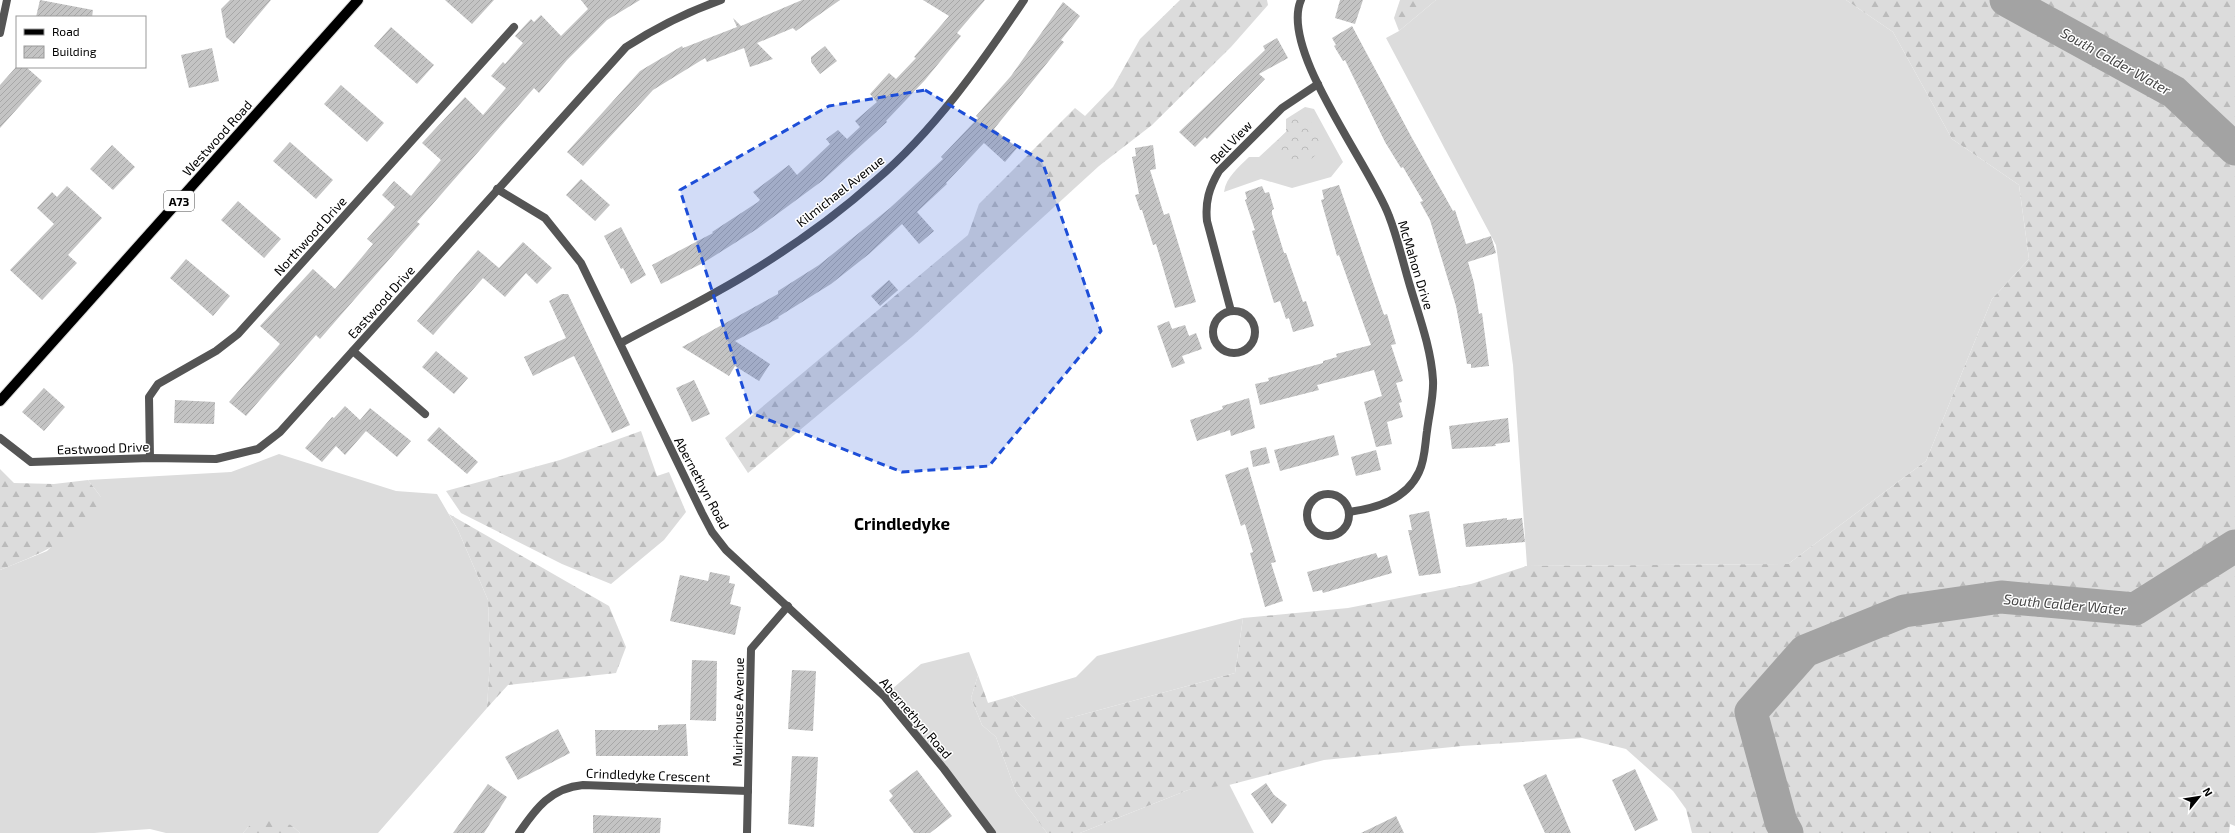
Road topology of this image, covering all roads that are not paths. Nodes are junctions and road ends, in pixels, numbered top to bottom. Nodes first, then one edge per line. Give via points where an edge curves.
1 (7, 0) edge
2 (358, 0) edge
3 (721, 0) edge
4 (1024, 0) edge
5 (1301, 0) edge
6 (514, 27) dead end
7 (0, 33) edge
8 (1318, 84) junction
9 (497, 189) junction
10 (1231, 311) junction
11 (621, 343) junction
12 (353, 351) junction
13 (0, 401) edge
14 (425, 414) dead end
15 (0, 438) edge
16 (150, 458) junction
17 (1349, 512) junction
18 (788, 606) junction
19 (748, 791) junction
20 (519, 833) edge
21 (746, 833) edge
22 (992, 833) edge

1 - 7 street
2 - 13 main road, Westwood Road / A73
3 - 9 street, Eastwood Drive via 655,28 626,47
4 - 11 street, Kilmichael Avenue via 954,97 904,154 876,181 835,214 754,270
5 - 8 street, McMahon Drive via 1298,32 1302,48
6 - 16 street, Northwood Drive via 238,334 216,351 158,384 149,398
8 - 10 street, Bell View via 1282,108 1219,171 1212,184 1206,207 1207,221
8 - 17 street, McMahon Drive via 1389,215 1426,338 1433,380 1424,458 1419,472 1396,498 1376,507
9 - 11 street, Abernethyn Road via 545,218 577,257
9 - 12 street, Eastwood Drive
10 - 10 street via 1250,318 1255,331 1251,344 1240,352 1233,353 1220,348 1213,329 1219,317
11 - 18 street, Abernethyn Road via 655,419 712,532 726,550
12 - 14 street
12 - 16 street, Eastwood Drive via 280,432 258,449 216,459
15 - 16 street, Eastwood Drive via 31,462
17 - 17 street via 1346,527 1334,535 1320,534 1310,525 1308,519 1310,506 1314,500 1326,494 1339,497
18 - 19 street, Muirhouse Avenue via 751,649
18 - 22 street, Abernethyn Road via 884,696
19 - 20 street, Crindledyke Crescent via 570,786 554,792 542,802
19 - 21 street, Muirhouse Avenue

